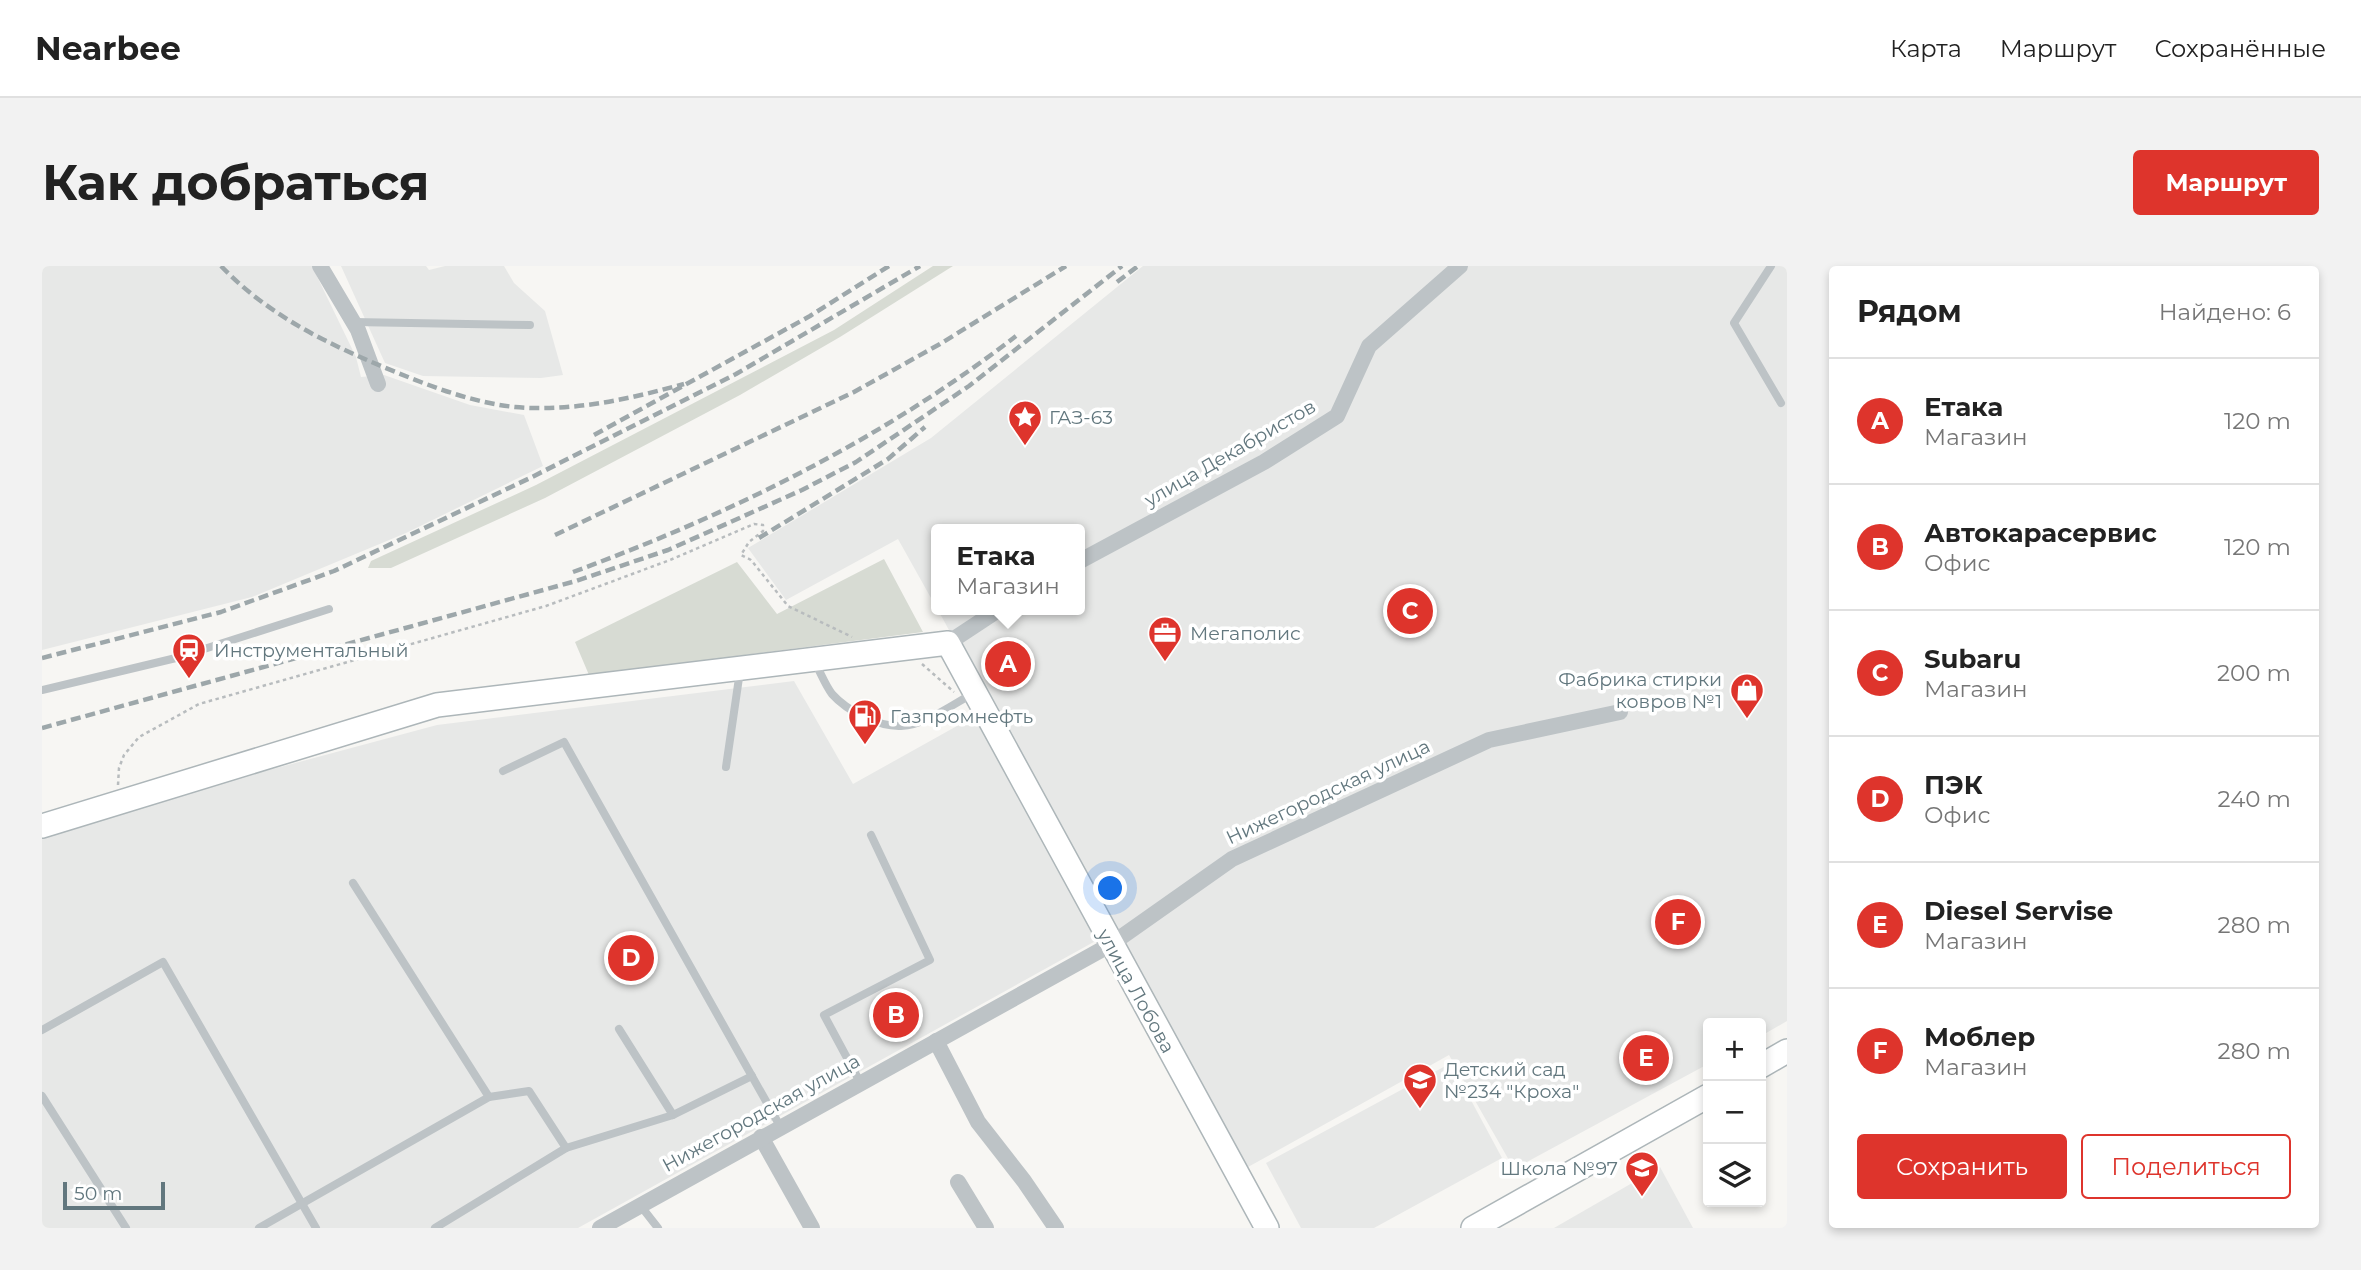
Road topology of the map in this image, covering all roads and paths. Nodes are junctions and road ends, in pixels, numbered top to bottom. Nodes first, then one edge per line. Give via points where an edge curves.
1 (1460, 266) edge
2 (1771, 266) edge
3 (324, 267) edge
4 (353, 322) junction
5 (530, 325) dead end
6 (378, 384) dead end
7 (1781, 403) dead end
8 (1085, 558) edge
9 (329, 609) dead end
10 (990, 615) edge
11 (859, 640) dead end
12 (948, 643) junction
13 (905, 648) junction
14 (813, 659) junction
15 (740, 668) junction
16 (42, 690) edge
17 (968, 696) junction
18 (1620, 712) dead end
19 (726, 767) dead end
20 (503, 771) dead end
21 (117, 803) junction
22 (42, 826) edge
23 (871, 835) dead end
24 (354, 883) dead end
25 (1110, 945) junction
26 (619, 1029) dead end
27 (42, 1030) edge
28 (936, 1041) junction
29 (1787, 1051) edge
30 (1766, 1063) edge
31 (752, 1076) junction
32 (860, 1082) junction
33 (42, 1096) edge
34 (489, 1097) junction
35 (1703, 1099) edge
36 (673, 1115) junction
37 (780, 1126) junction
38 (761, 1137) junction
39 (566, 1148) junction
40 (958, 1182) dead end
41 (303, 1205) junction
42 (640, 1205) junction
43 (126, 1228) edge
44 (259, 1228) edge
45 (316, 1228) edge
46 (435, 1228) edge
47 (600, 1228) edge
48 (658, 1228) edge
49 (812, 1228) edge
50 (986, 1228) edge
51 (1056, 1228) edge
52 (1267, 1228) edge
53 (1473, 1228) edge

1 - 8 street, улица Декабристов via 1369,346 1337,416 1264,462
2 - 7 lane via 1734,323
3 - 4 street
4 - 5 lane
4 - 6 street
9 - 16 lane via 176,658
10 - 12 street
11 - 21 path via 788,606 751,560 741,555 763,531 763,525 754,524 546,606 199,704 139,737 124,755
12 - 13 street
12 - 17 street, улица Лобова
13 - 14 street
13 - 17 path
14 - 15 street
14 - 17 lane via 831,693 845,706 882,722 902,726
15 - 19 lane
15 - 21 street via 437,705
17 - 25 street, улица Лобова
18 - 25 street, Нижегородская улица via 1489,740 1232,859
20 - 31 lane via 564,742
21 - 22 street
23 - 32 lane via 930,960 824,1015
24 - 34 lane
25 - 28 street, Нижегородская улица
25 - 52 street, улица Лобова
26 - 36 lane
27 - 41 lane via 163,962
28 - 32 street, Нижегородская улица
28 - 51 street via 978,1122
29 - 30 street
31 - 36 lane
31 - 37 lane
32 - 37 street, Нижегородская улица
33 - 43 lane
34 - 39 lane via 529,1091
34 - 41 lane
35 - 53 street
36 - 39 lane
37 - 38 street, Нижегородская улица
38 - 42 street, Нижегородская улица
38 - 49 street
39 - 46 lane
40 - 50 street
41 - 44 lane
41 - 45 lane
42 - 47 street, Нижегородская улица
42 - 48 lane

